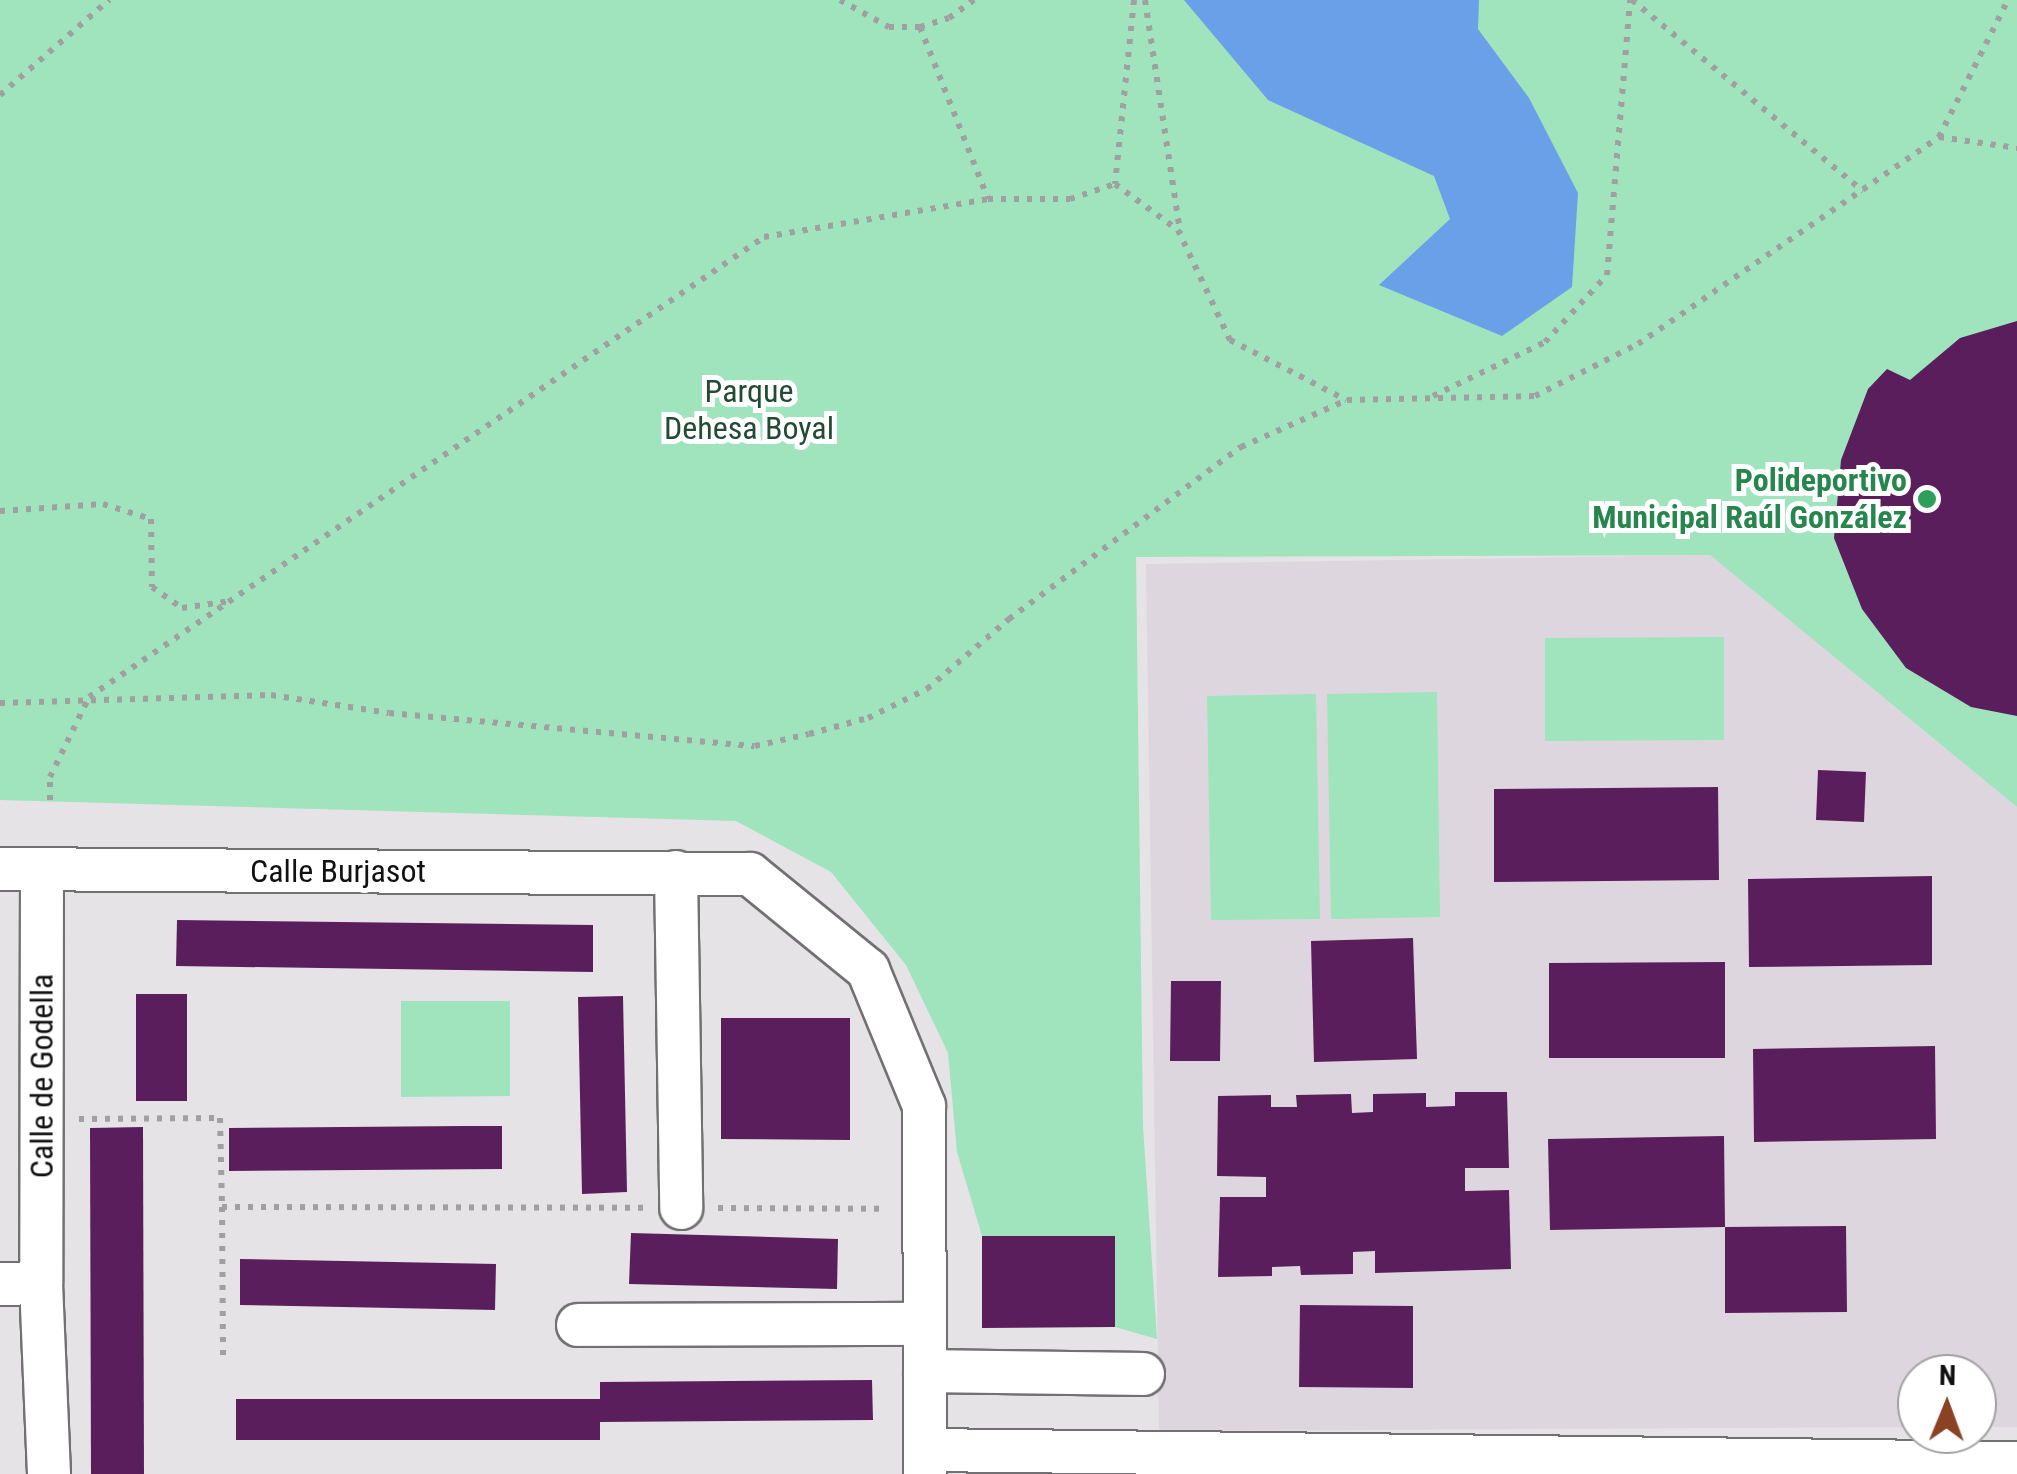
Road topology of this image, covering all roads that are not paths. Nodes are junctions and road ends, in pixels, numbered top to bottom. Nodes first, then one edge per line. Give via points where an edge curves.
1 (0, 869) edge
2 (42, 869) junction
3 (676, 872) junction
4 (681, 1208) road end
5 (21, 1284) edge
6 (925, 1324) junction
7 (578, 1325) dead end
8 (925, 1371) junction
9 (1143, 1374) dead end
10 (925, 1462) edge
11 (2017, 1463) edge
12 (49, 1474) edge

1 - 2 street, Calle Burjasot
2 - 3 street, Calle Burjasot
2 - 5 street, Calle de Godella
3 - 4 street
3 - 6 street, Calle Burjasot via 750,874 868,970 924,1106
5 - 12 street, Calle de Godella
6 - 7 street
6 - 8 street, Calle Burjasot
8 - 9 street
8 - 10 street, Calle Burjasot
10 - 11 street

